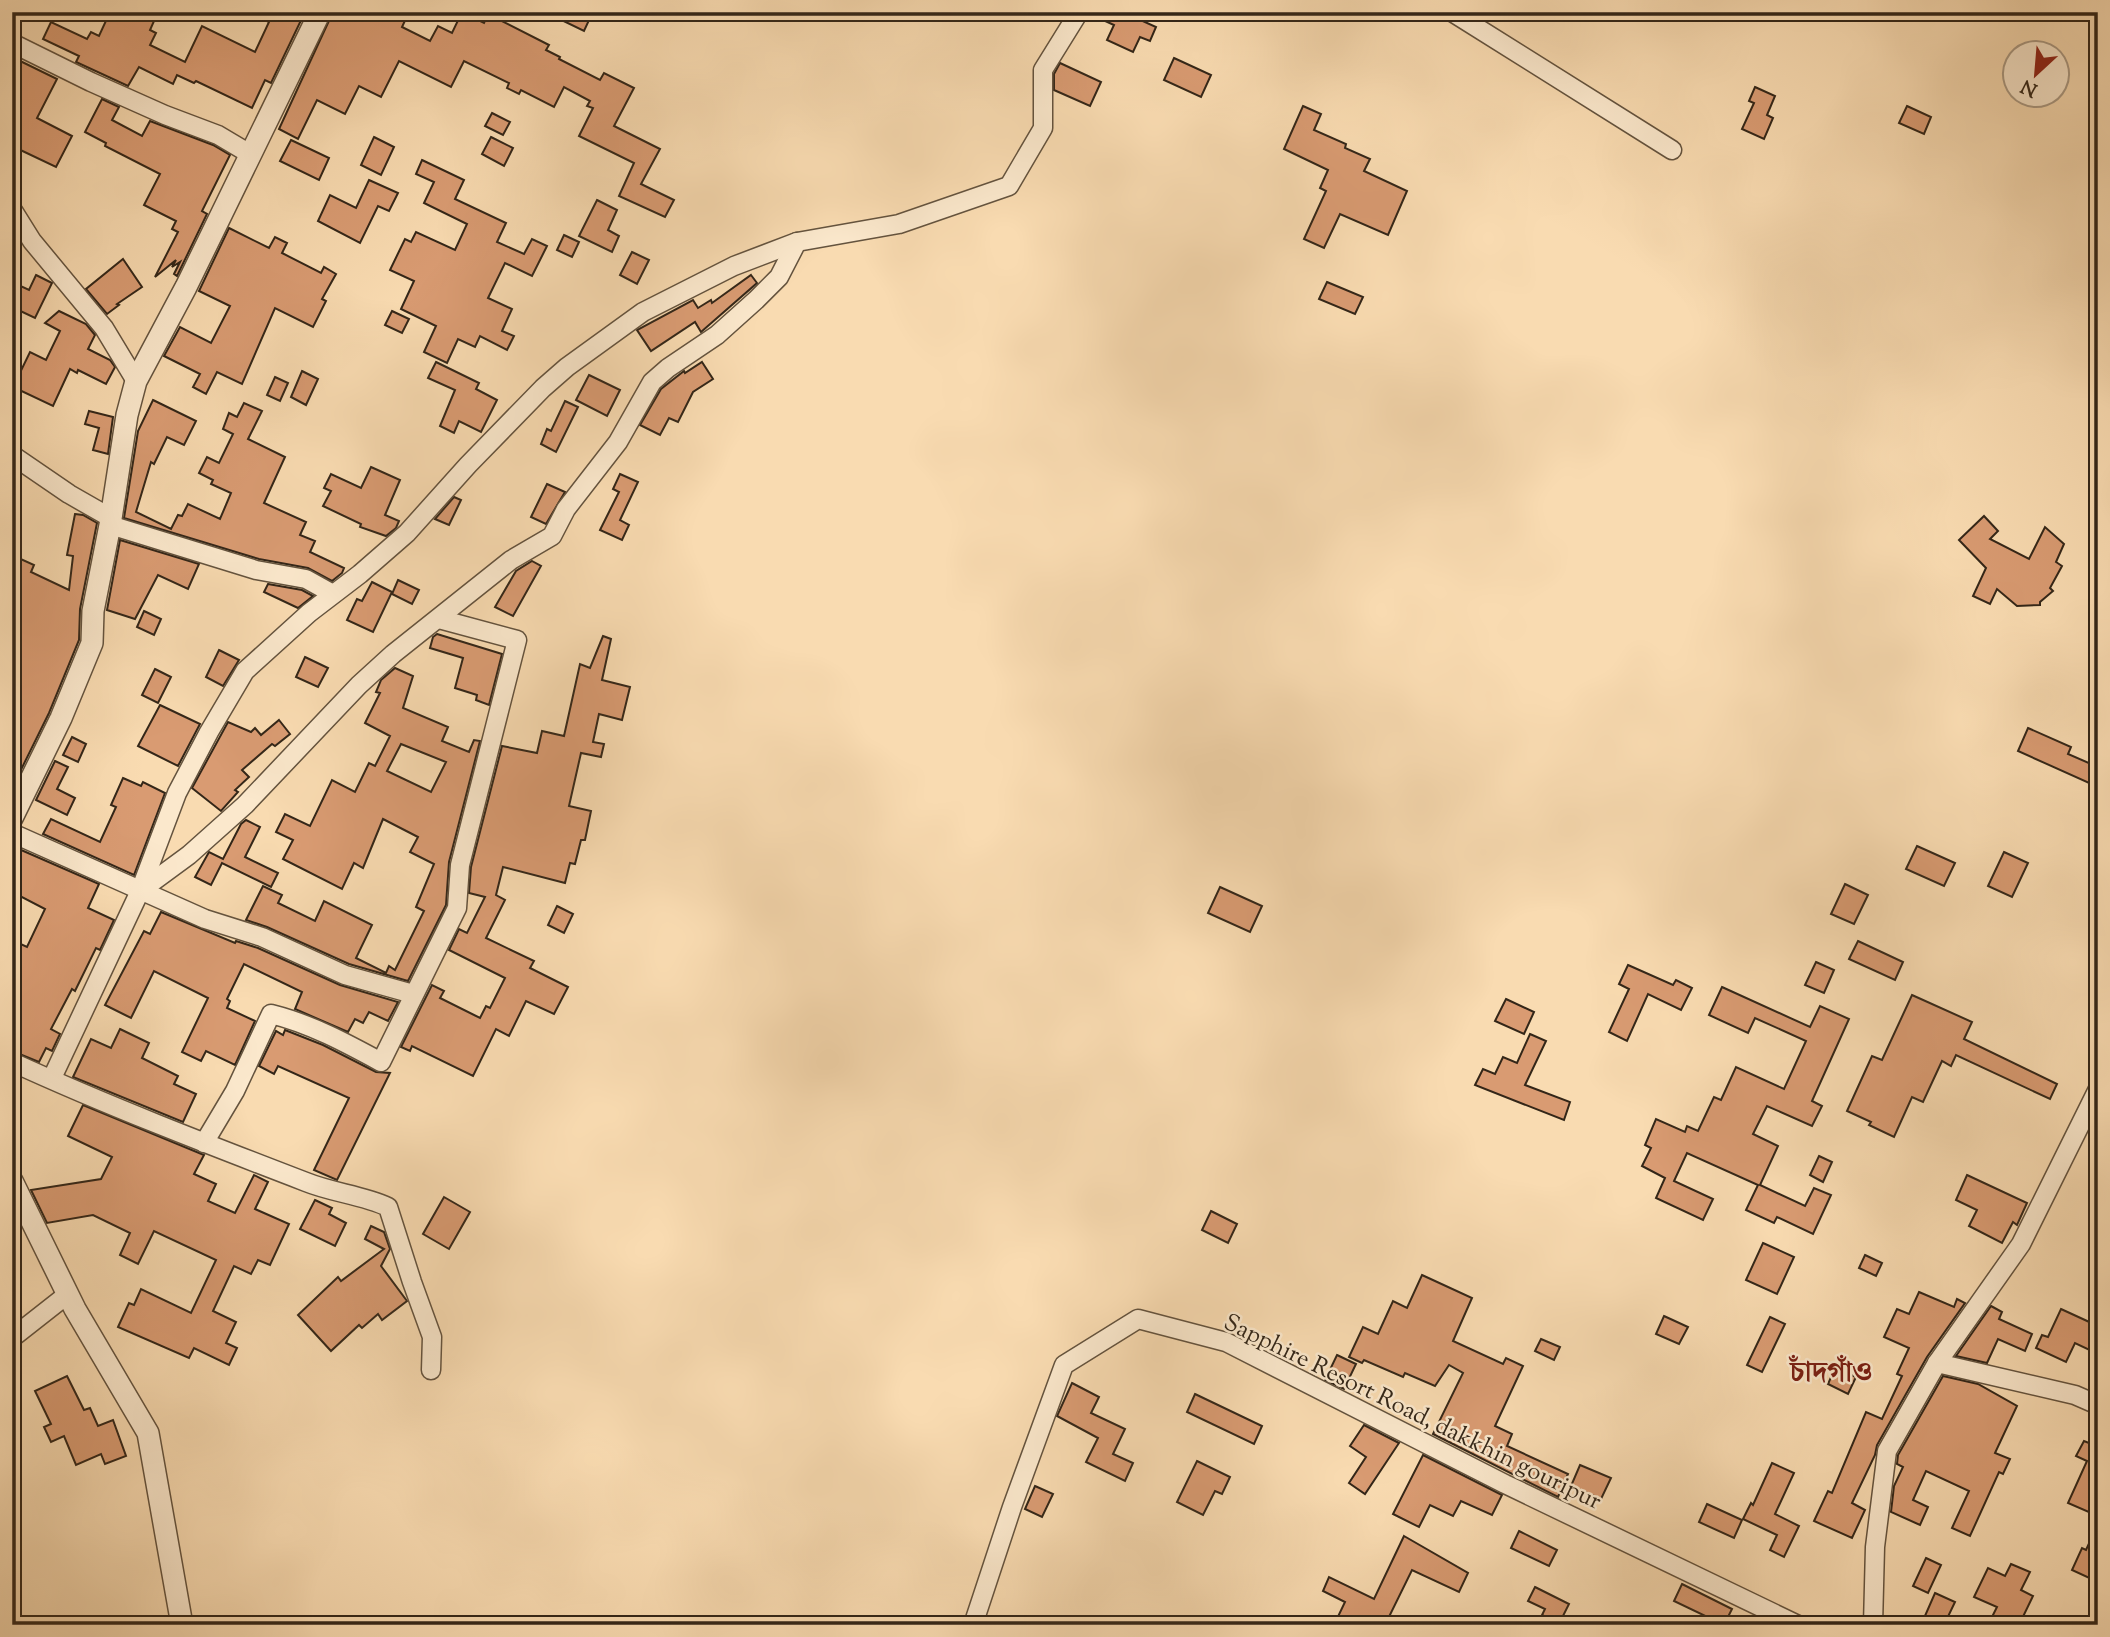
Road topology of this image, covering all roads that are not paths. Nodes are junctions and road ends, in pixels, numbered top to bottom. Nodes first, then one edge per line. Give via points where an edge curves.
1 (320, 12) edge
2 (1079, 12) edge
3 (1452, 12) edge
4 (12, 43) edge
5 (1672, 150) dead end
6 (250, 153) junction
7 (12, 209) edge
8 (797, 242) junction
9 (136, 381) junction
10 (12, 455) edge
11 (111, 522) junction
12 (333, 594) junction
13 (439, 619) junction
14 (12, 818) edge
15 (12, 833) edge
16 (140, 891) junction
17 (413, 994) junction
18 (12, 1062) edge
19 (51, 1078) junction
20 (2098, 1089) edge
21 (204, 1143) junction
22 (12, 1181) edge
23 (68, 1294) junction
24 (12, 1338) edge
25 (1937, 1363) junction
26 (431, 1370) dead end
27 (2098, 1405) edge
28 (1793, 1623) edge
29 (182, 1625) edge
30 (973, 1625) edge
31 (1872, 1625) edge

1 - 6 street
2 - 8 street via 1043,70 1043,128 1009,186 899,224
3 - 5 street
4 - 6 street
6 - 9 street
7 - 9 street via 32,241 104,328
8 - 12 street via 734,266 643,312 567,367 407,533
8 - 13 street via 779,276 757,300 652,382 618,442 566,509 552,536 511,560
9 - 11 street
10 - 11 street
11 - 12 street via 256,570 306,579
11 - 14 street via 93,611 92,643
12 - 16 street via 245,671 177,793
13 - 16 street via 359,685 245,805
13 - 17 street via 517,640 460,865 457,908
15 - 16 street
16 - 17 street via 262,937 345,975
16 - 19 street
17 - 21 street via 381,1062 342,1040 271,1014 235,1091
18 - 19 street
19 - 21 street
20 - 25 street via 2021,1244
21 - 26 street via 314,1185 388,1207 432,1337
22 - 23 street
23 - 24 street
23 - 29 street via 148,1433
25 - 27 street via 2075,1395
25 - 31 street via 1887,1451 1875,1547
28 - 30 street, Sapphire Resort Road, dakkhin gouripur via 1226,1342 1138,1319 1064,1366

